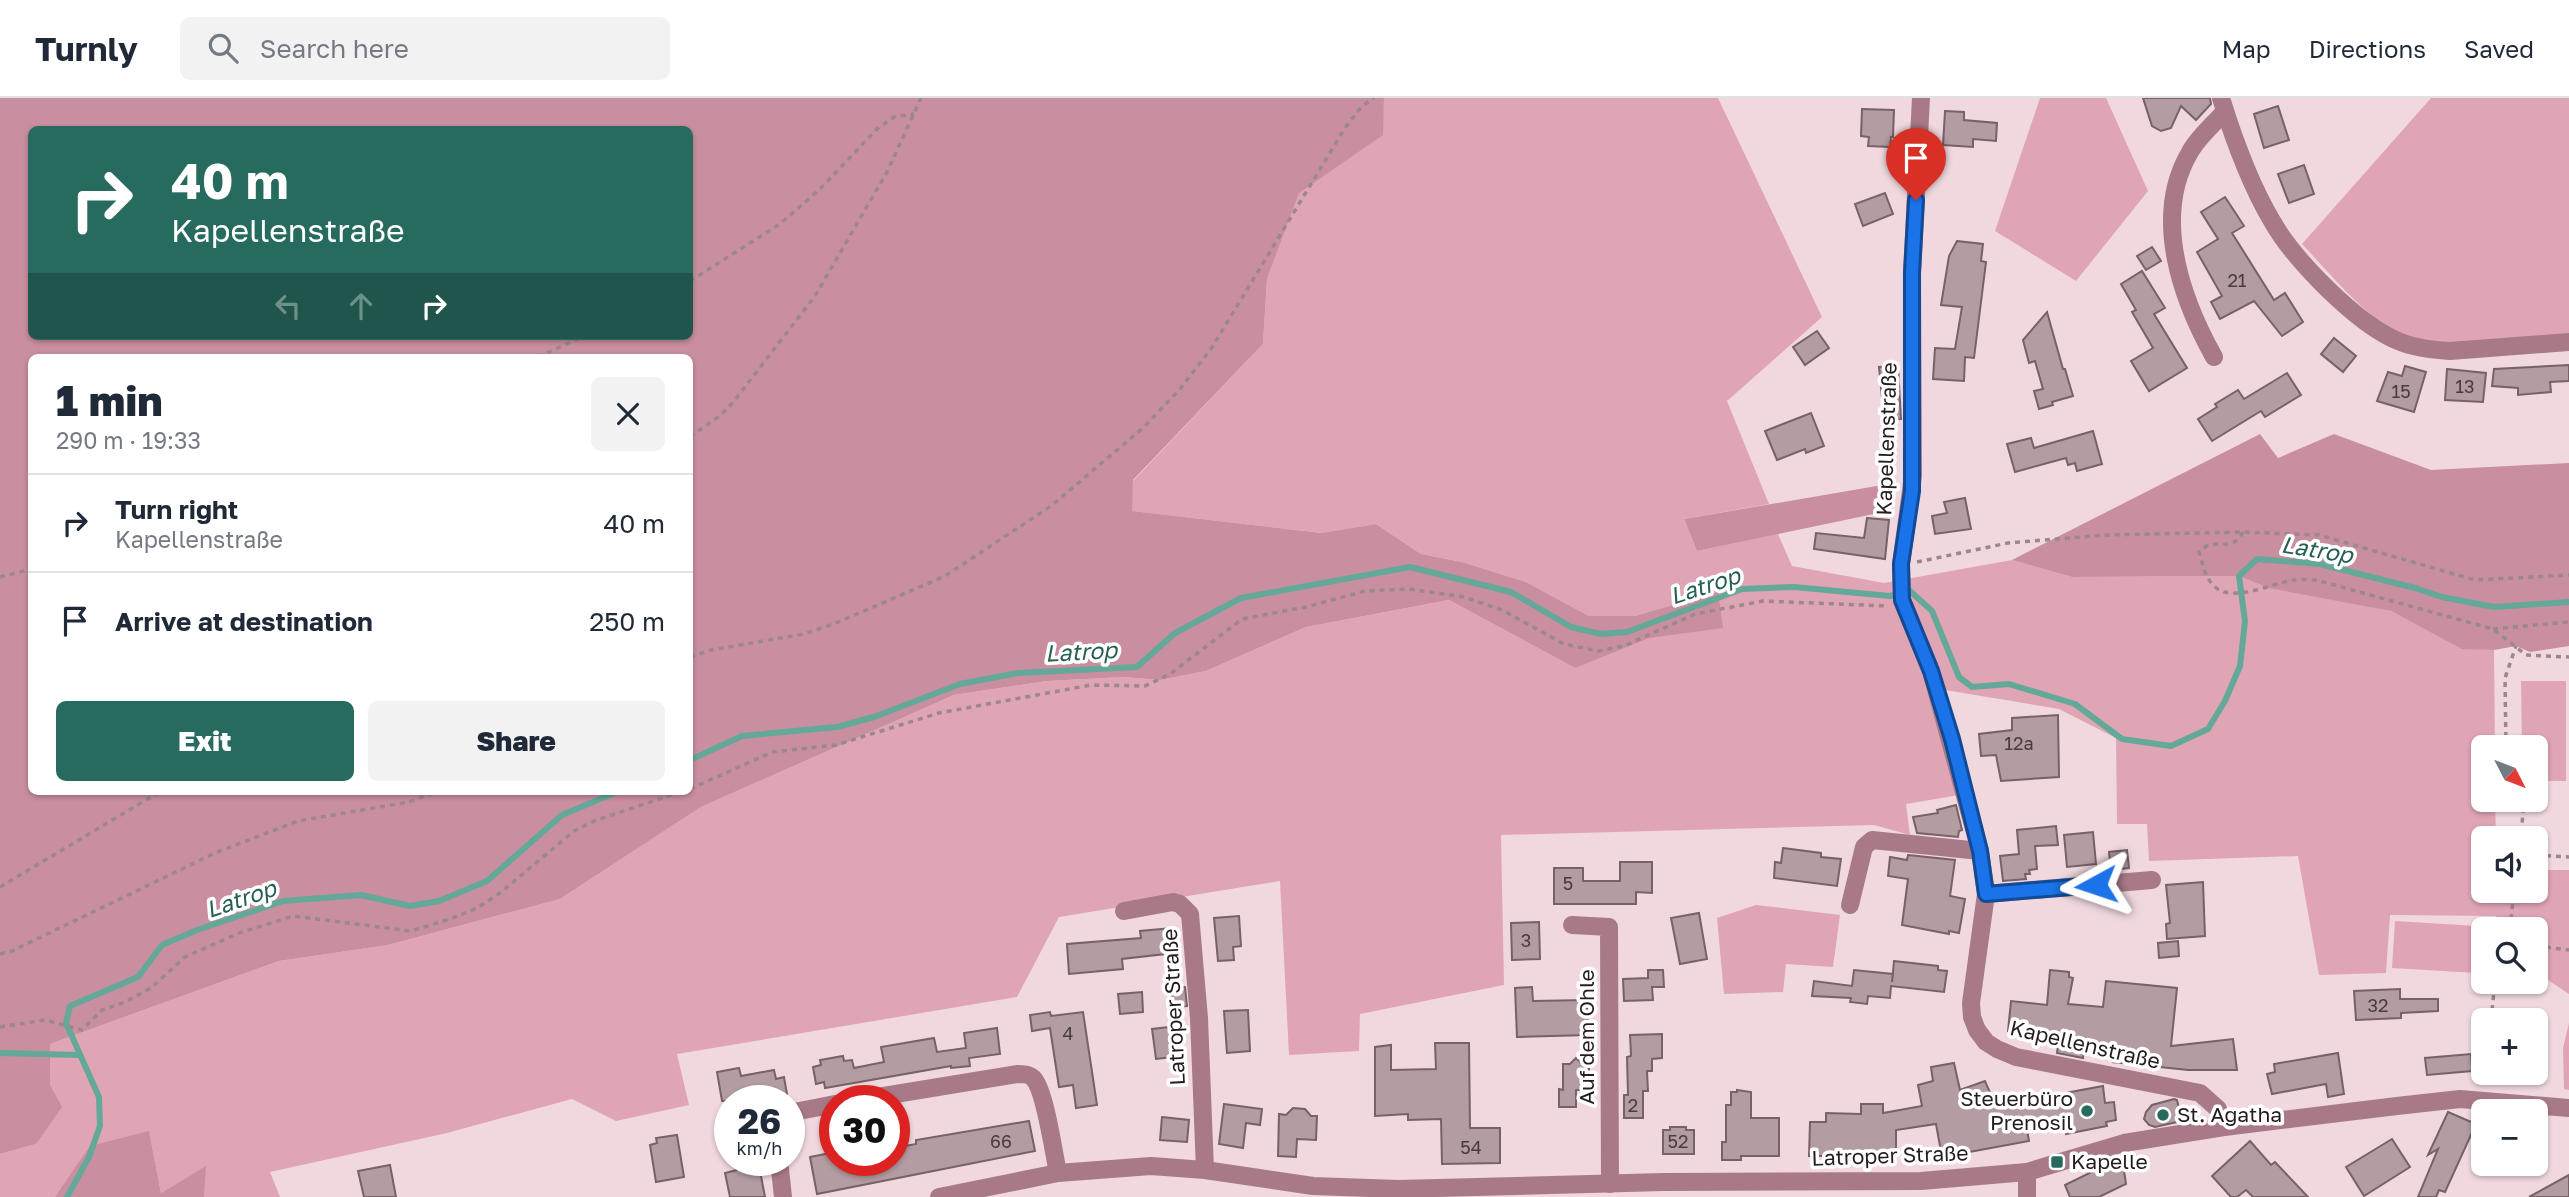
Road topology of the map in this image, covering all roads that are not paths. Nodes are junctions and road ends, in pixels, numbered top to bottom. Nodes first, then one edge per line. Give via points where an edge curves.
1 (1922, 98) edge
2 (2223, 105) edge
3 (2569, 342) edge
4 (2214, 357) dead end
5 (1980, 851) junction
6 (2152, 880) dead end
7 (1986, 894) junction
8 (1850, 905) dead end
9 (1124, 911) dead end
10 (1572, 925) dead end
11 (910, 1092) edge
12 (2569, 1108) edge
13 (2224, 1127) junction
14 (1205, 1170) junction
15 (2028, 1172) junction
16 (1058, 1174) junction
17 (781, 1176) edge
18 (1610, 1184) junction
19 (1664, 1189) edge
20 (783, 1197) edge
21 (939, 1197) edge
22 (2026, 1197) edge

1 - 5 street, Kapellenstraße via 1912,273 1912,491 1901,570 1902,603 1931,671
2 - 3 street via 2248,172 2281,236 2333,294 2373,327 2398,342 2431,350
2 - 4 street via 2190,150 2179,173 2174,204 2174,251 2182,284
5 - 7 street, Kapellenstraße
5 - 8 street via 1872,840 1864,847
6 - 7 street
7 - 13 street, Kapellenstraße via 1971,1003 1974,1024 1986,1042 2016,1057 2200,1093 2218,1109
9 - 14 street, Latroper Straße via 1173,902 1190,914
10 - 18 street, Auf dem Ohle via 1609,927
11 - 16 street via 1026,1074 1039,1086
12 - 13 street, Latroper Straße via 2460,1099
13 - 15 street, Latroper Straße via 2124,1143
14 - 16 street, Latroper Straße via 1151,1166
14 - 18 street, Latroper Straße via 1313,1186 1398,1189
15 - 19 street, Latroper Straße via 1921,1181
15 - 22 street
16 - 21 street, Latroper Straße
17 - 20 street
18 - 19 street, Latroper Straße

